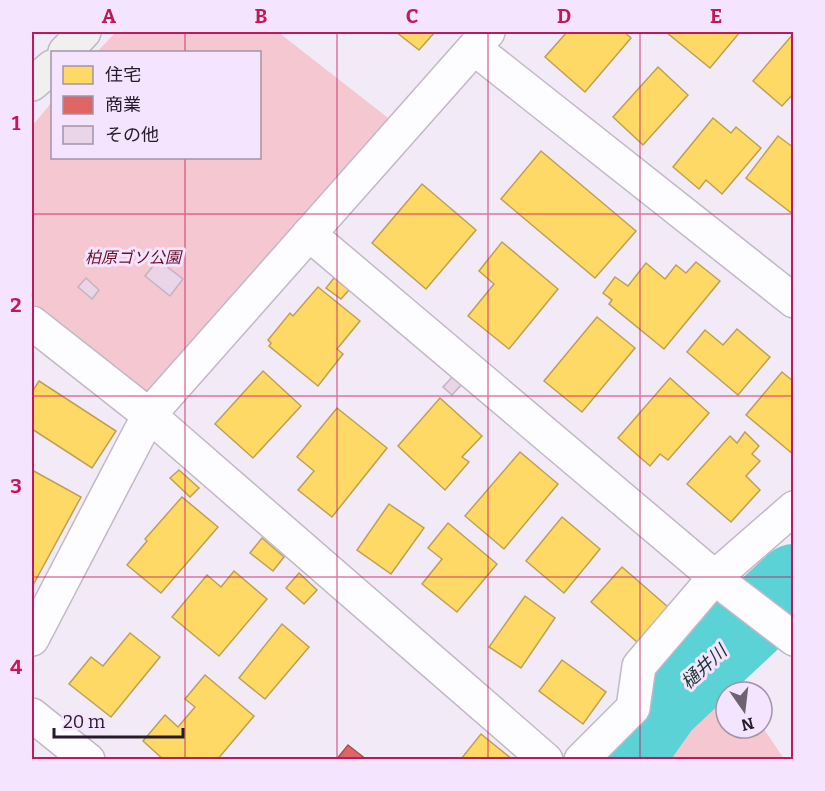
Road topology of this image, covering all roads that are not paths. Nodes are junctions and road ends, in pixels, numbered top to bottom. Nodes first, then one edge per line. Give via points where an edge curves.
1 (84, 32) edge
2 (481, 40) edge
3 (66, 51) edge
4 (51, 68) edge
5 (32, 84) edge
6 (309, 234) junction
7 (794, 301) edge
8 (32, 323) edge
9 (149, 414) junction
10 (794, 508) edge
11 (723, 583) junction
12 (790, 637) edge
13 (32, 639) edge
14 (32, 715) edge
15 (88, 759) edge
16 (546, 759) edge
17 (581, 759) edge

1 - 3 street
2 - 6 street
2 - 7 street
4 - 5 street
6 - 9 street
6 - 11 street
8 - 9 street
9 - 13 street
9 - 16 street
10 - 11 street
11 - 12 street
11 - 17 street via 639,666 633,708
14 - 15 street

